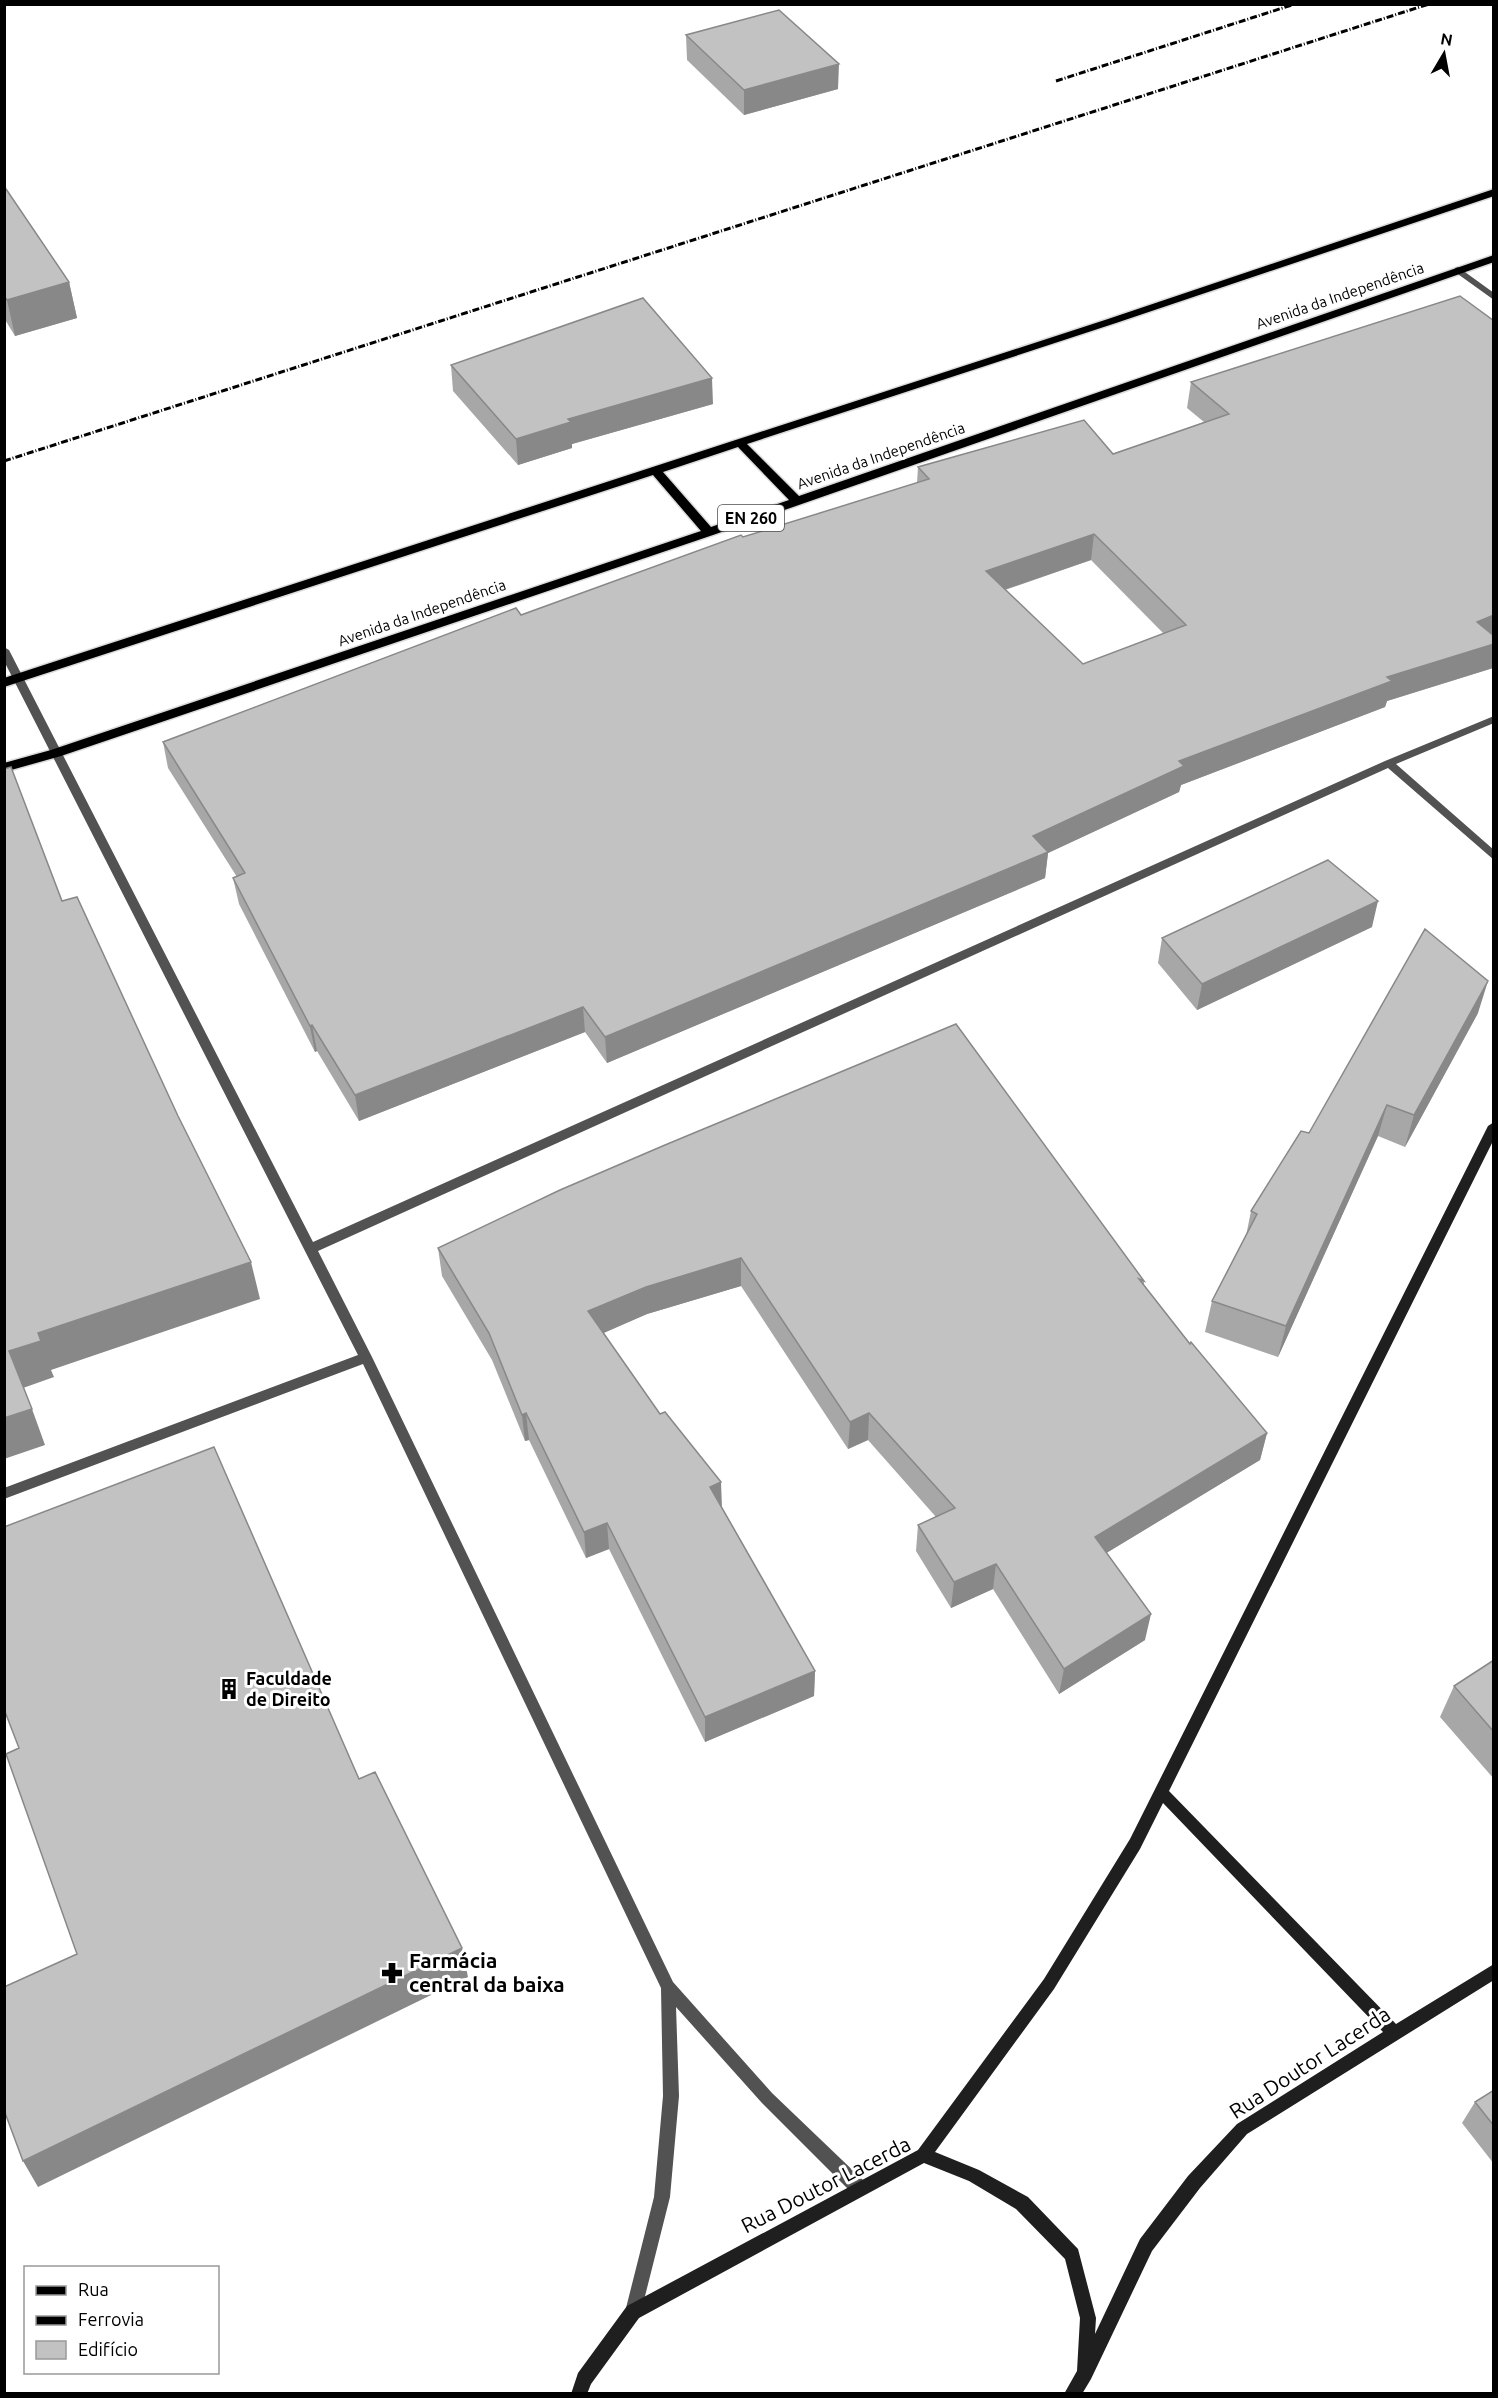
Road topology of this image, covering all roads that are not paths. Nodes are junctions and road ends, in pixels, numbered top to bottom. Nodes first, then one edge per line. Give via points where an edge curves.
1 (1494, 192) edge
2 (1494, 258) edge
3 (1458, 270) junction
4 (1494, 298) edge
5 (739, 441) junction
6 (655, 470) junction
7 (797, 501) junction
8 (709, 532) junction
9 (4, 650) edge
10 (18, 679) junction
11 (4, 683) edge
12 (1494, 719) edge
13 (56, 753) junction
14 (1389, 763) junction
15 (4, 768) edge
16 (1494, 856) edge
17 (1494, 1126) edge
18 (312, 1248) junction
19 (366, 1356) junction
20 (4, 1494) edge
21 (1161, 1792) junction
22 (1494, 1971) edge
23 (668, 1987) junction
24 (1394, 2033) junction
25 (923, 2156) junction
26 (859, 2188) junction
27 (633, 2312) junction
28 (1085, 2373) junction
29 (579, 2394) edge
30 (1072, 2394) edge

1 - 5 main road
2 - 3 main road, Avenida da Independência / EN 260
3 - 4 street
3 - 7 main road, Avenida da Independência / EN 260
5 - 6 main road
5 - 7 main road
6 - 8 main road
6 - 10 main road
7 - 8 main road, Avenida da Independência / EN 260
8 - 13 main road, Avenida da Independência / EN 260
9 - 10 street
10 - 11 main road
10 - 13 street
12 - 14 street
13 - 15 main road, Avenida da Independência / EN 260
13 - 18 street
14 - 16 street
14 - 18 street
17 - 21 main road
18 - 19 street
19 - 20 street
19 - 23 street
21 - 24 main road
21 - 25 main road via 1135,1844 1049,1984
22 - 24 main road, Rua Doutor Lacerda
23 - 26 street via 767,2098
23 - 27 street via 671,2096 662,2197
24 - 28 main road, Rua Doutor Lacerda via 1242,2129 1194,2182 1146,2245
25 - 26 main road, Rua Doutor Lacerda
25 - 28 main road, Rua Doutor Lacerda via 974,2175 1022,2203 1072,2254 1088,2318
26 - 27 main road, Rua Doutor Lacerda
27 - 29 main road, Rua Doutor Lacerda via 584,2379
28 - 30 main road, Rua Doutor Lacerda

